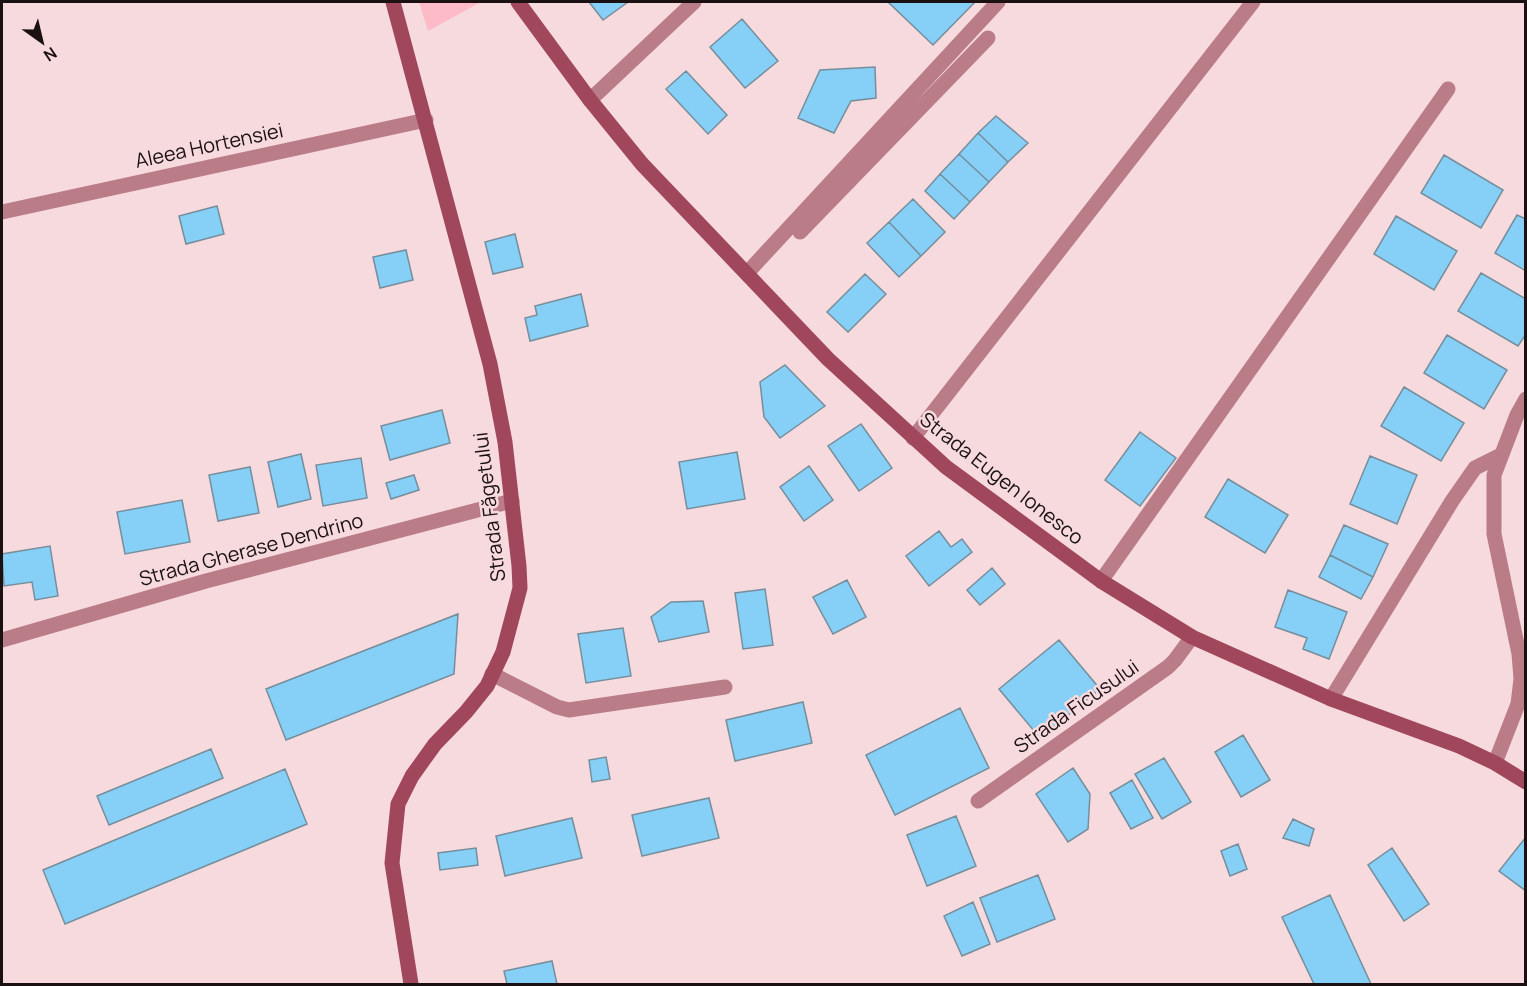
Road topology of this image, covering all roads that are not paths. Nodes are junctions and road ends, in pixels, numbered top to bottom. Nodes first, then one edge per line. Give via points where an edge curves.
1 (393, 2) edge
2 (518, 2) edge
3 (694, 2) edge
4 (998, 2) edge
5 (1253, 2) edge
6 (988, 38) dead end
7 (1448, 89) dead end
8 (590, 100) junction
9 (426, 120) junction
10 (2, 212) edge
11 (752, 268) junction
12 (1526, 399) edge
13 (913, 438) junction
14 (1501, 455) junction
15 (512, 501) junction
16 (1101, 581) junction
17 (1192, 637) junction
18 (2, 640) edge
19 (492, 674) junction
20 (725, 687) dead end
21 (1331, 699) junction
22 (1495, 763) junction
23 (1526, 782) edge
24 (978, 801) dead end
25 (411, 984) edge

1 - 9 street, Strada Făgetului
2 - 8 street, Strada Eugen Ionesco
3 - 8 street
4 - 11 street
5 - 13 street
6 - 11 street via 796,236
7 - 16 street
8 - 11 street, Strada Eugen Ionesco via 642,164
9 - 10 street, Aleea Hortensiei
9 - 15 street, Strada Făgetului via 490,364
11 - 13 street, Strada Eugen Ionesco via 828,359
12 - 14 street
13 - 16 street, Strada Eugen Ionesco via 946,467
14 - 21 street via 1475,468 1452,501
14 - 22 street via 1494,475 1494,534 1520,654 1521,679 1518,704
15 - 18 street, Strada Gherase Dendrino via 206,581
15 - 19 street, Strada Făgetului via 520,588 504,652
16 - 17 street, Strada Eugen Ionesco
17 - 21 street, Strada Eugen Ionesco
17 - 24 street, Strada Ficusului via 1168,667
19 - 20 street via 569,710
19 - 25 street, Strada Făgetului via 466,712 435,744 398,804 393,862
21 - 22 street, Strada Eugen Ionesco
22 - 23 street, Strada Eugen Ionesco

